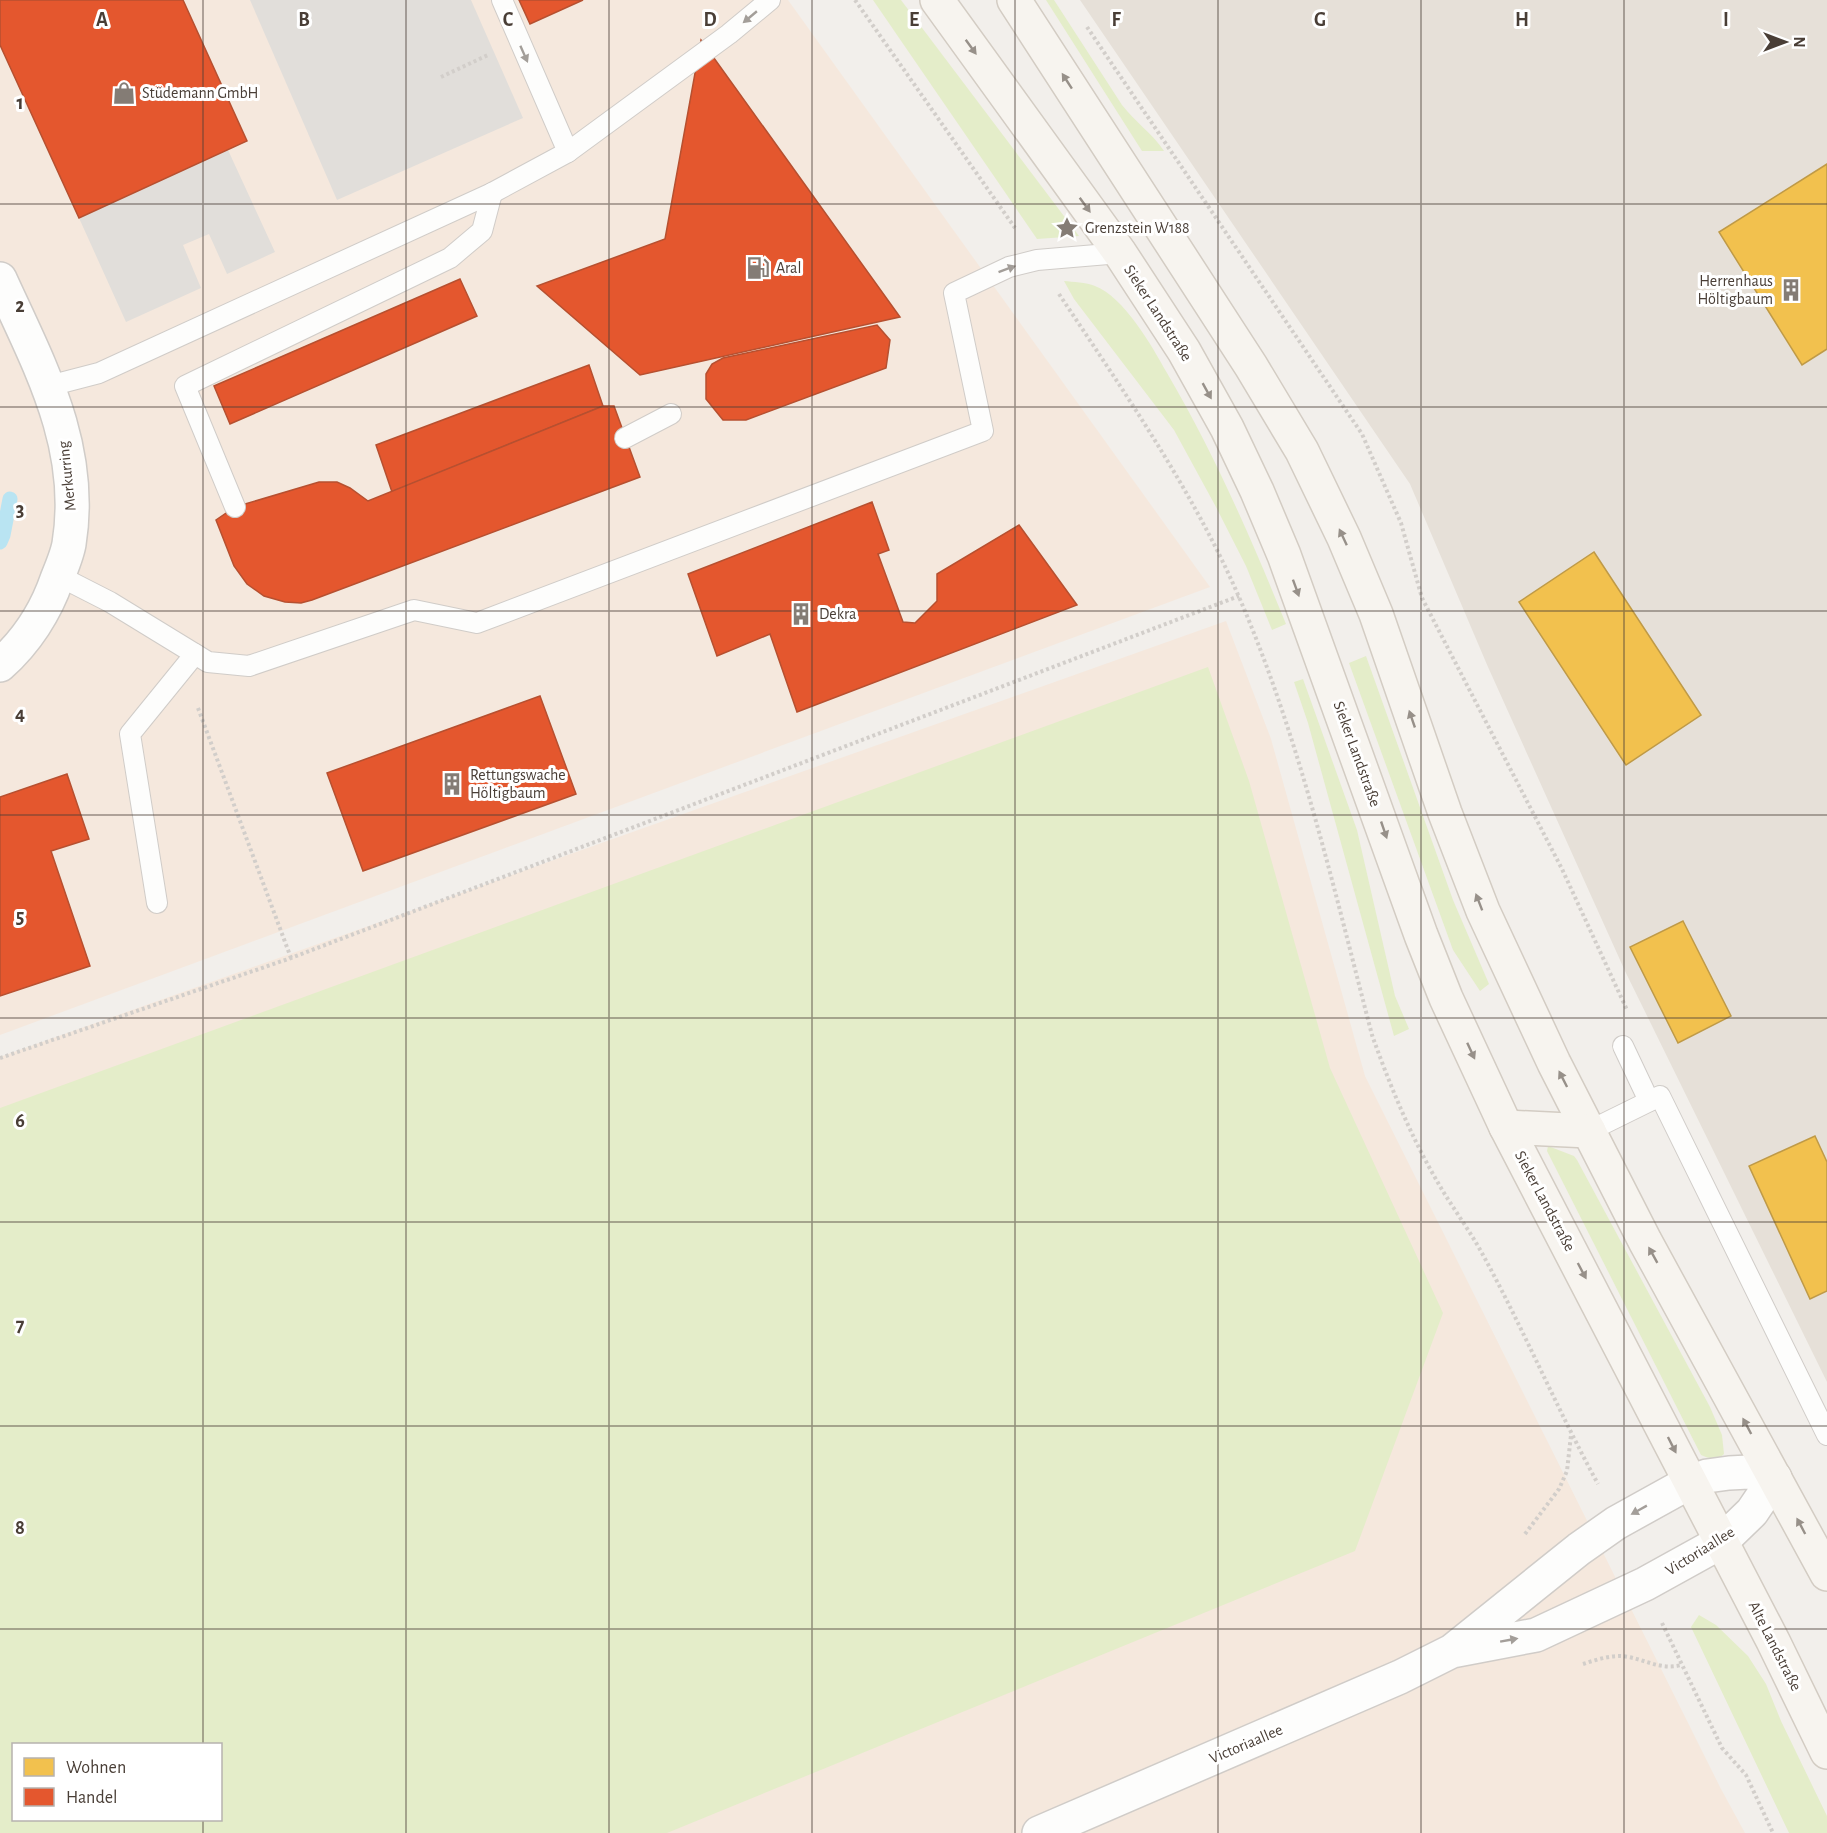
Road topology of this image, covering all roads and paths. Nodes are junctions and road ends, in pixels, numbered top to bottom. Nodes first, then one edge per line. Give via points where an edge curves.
1 (502, 0) edge
2 (770, 0) edge
3 (855, 0) edge
4 (937, 0) edge
5 (1014, 0) edge
6 (1082, 20) dead end
7 (519, 41) junction
8 (441, 77) dead end
9 (568, 152) junction
10 (492, 193) junction
11 (1120, 253) junction
12 (1037, 260) junction
13 (0, 279) edge
14 (49, 386) junction
15 (671, 414) dead end
16 (625, 438) dead end
17 (235, 507) dead end
18 (59, 576) junction
19 (1239, 596) junction
20 (195, 654) junction
21 (0, 665) edge
22 (157, 903) dead end
23 (291, 958) junction
24 (1623, 1046) joint
25 (0, 1058) edge
26 (1649, 1101) junction
27 (1506, 1127) junction
28 (1589, 1131) junction
29 (1827, 1435) edge
30 (1775, 1478) junction
31 (1690, 1482) junction
32 (1598, 1484) dead end
33 (1721, 1542) junction
34 (1827, 1574) edge
35 (1658, 1614) dead end
36 (1452, 1651) junction
37 (1827, 1752) edge
38 (1039, 1833) edge
39 (1773, 1833) edge

1 - 7 lane
2 -> 9 lane
3 - 12 path
4 -> 11 main road, Sieker Landstraße
28 -> 5 main road via 1483,911 1376,614 1302,451
6 - 24 path via 1362,434 1401,523 1422,598 1562,869 1627,1011
7 - 8 path
7 -> 9 lane
9 - 10 lane
10 - 14 lane via 99,373
10 - 17 lane via 482,231 450,258 185,386
11 - 12 lane
11 -> 27 main road, Sieker Landstraße via 1184,351 1257,491 1446,999
12 - 19 path via 1157,441
20 -> 12 lane via 208,662 249,666 414,610 477,623 983,431 954,293 1008,267
13 - 14 street, Merkurring
14 - 18 street, Merkurring via 59,415 71,482 69,546
15 - 16 lane
18 - 20 lane
18 - 21 street, Merkurring via 38,620
19 - 23 path
19 - 32 path via 1293,740 1372,1035 1388,1080 1436,1180 1482,1253 1519,1323
20 - 22 lane via 130,734
20 - 23 path via 196,703
23 - 25 path
24 - 26 lane
26 - 28 lane
26 - 29 lane via 1660,1096
27 - 28 main road
27 -> 31 main road, Sieker Landstraße
30 -> 28 main road
30 - 31 street, Victoriaallee via 1749,1472 1707,1476
30 - 33 street, Victoriaallee via 1752,1512
34 -> 30 main road
31 - 33 main road, Sieker Landstraße
31 -> 36 street, Victoriaallee via 1616,1523
36 -> 33 street, Victoriaallee via 1536,1635 1645,1584
33 - 37 main road, Alte Landstraße
35 - 39 path via 1722,1748 1746,1775
36 - 38 street, Victoriaallee

